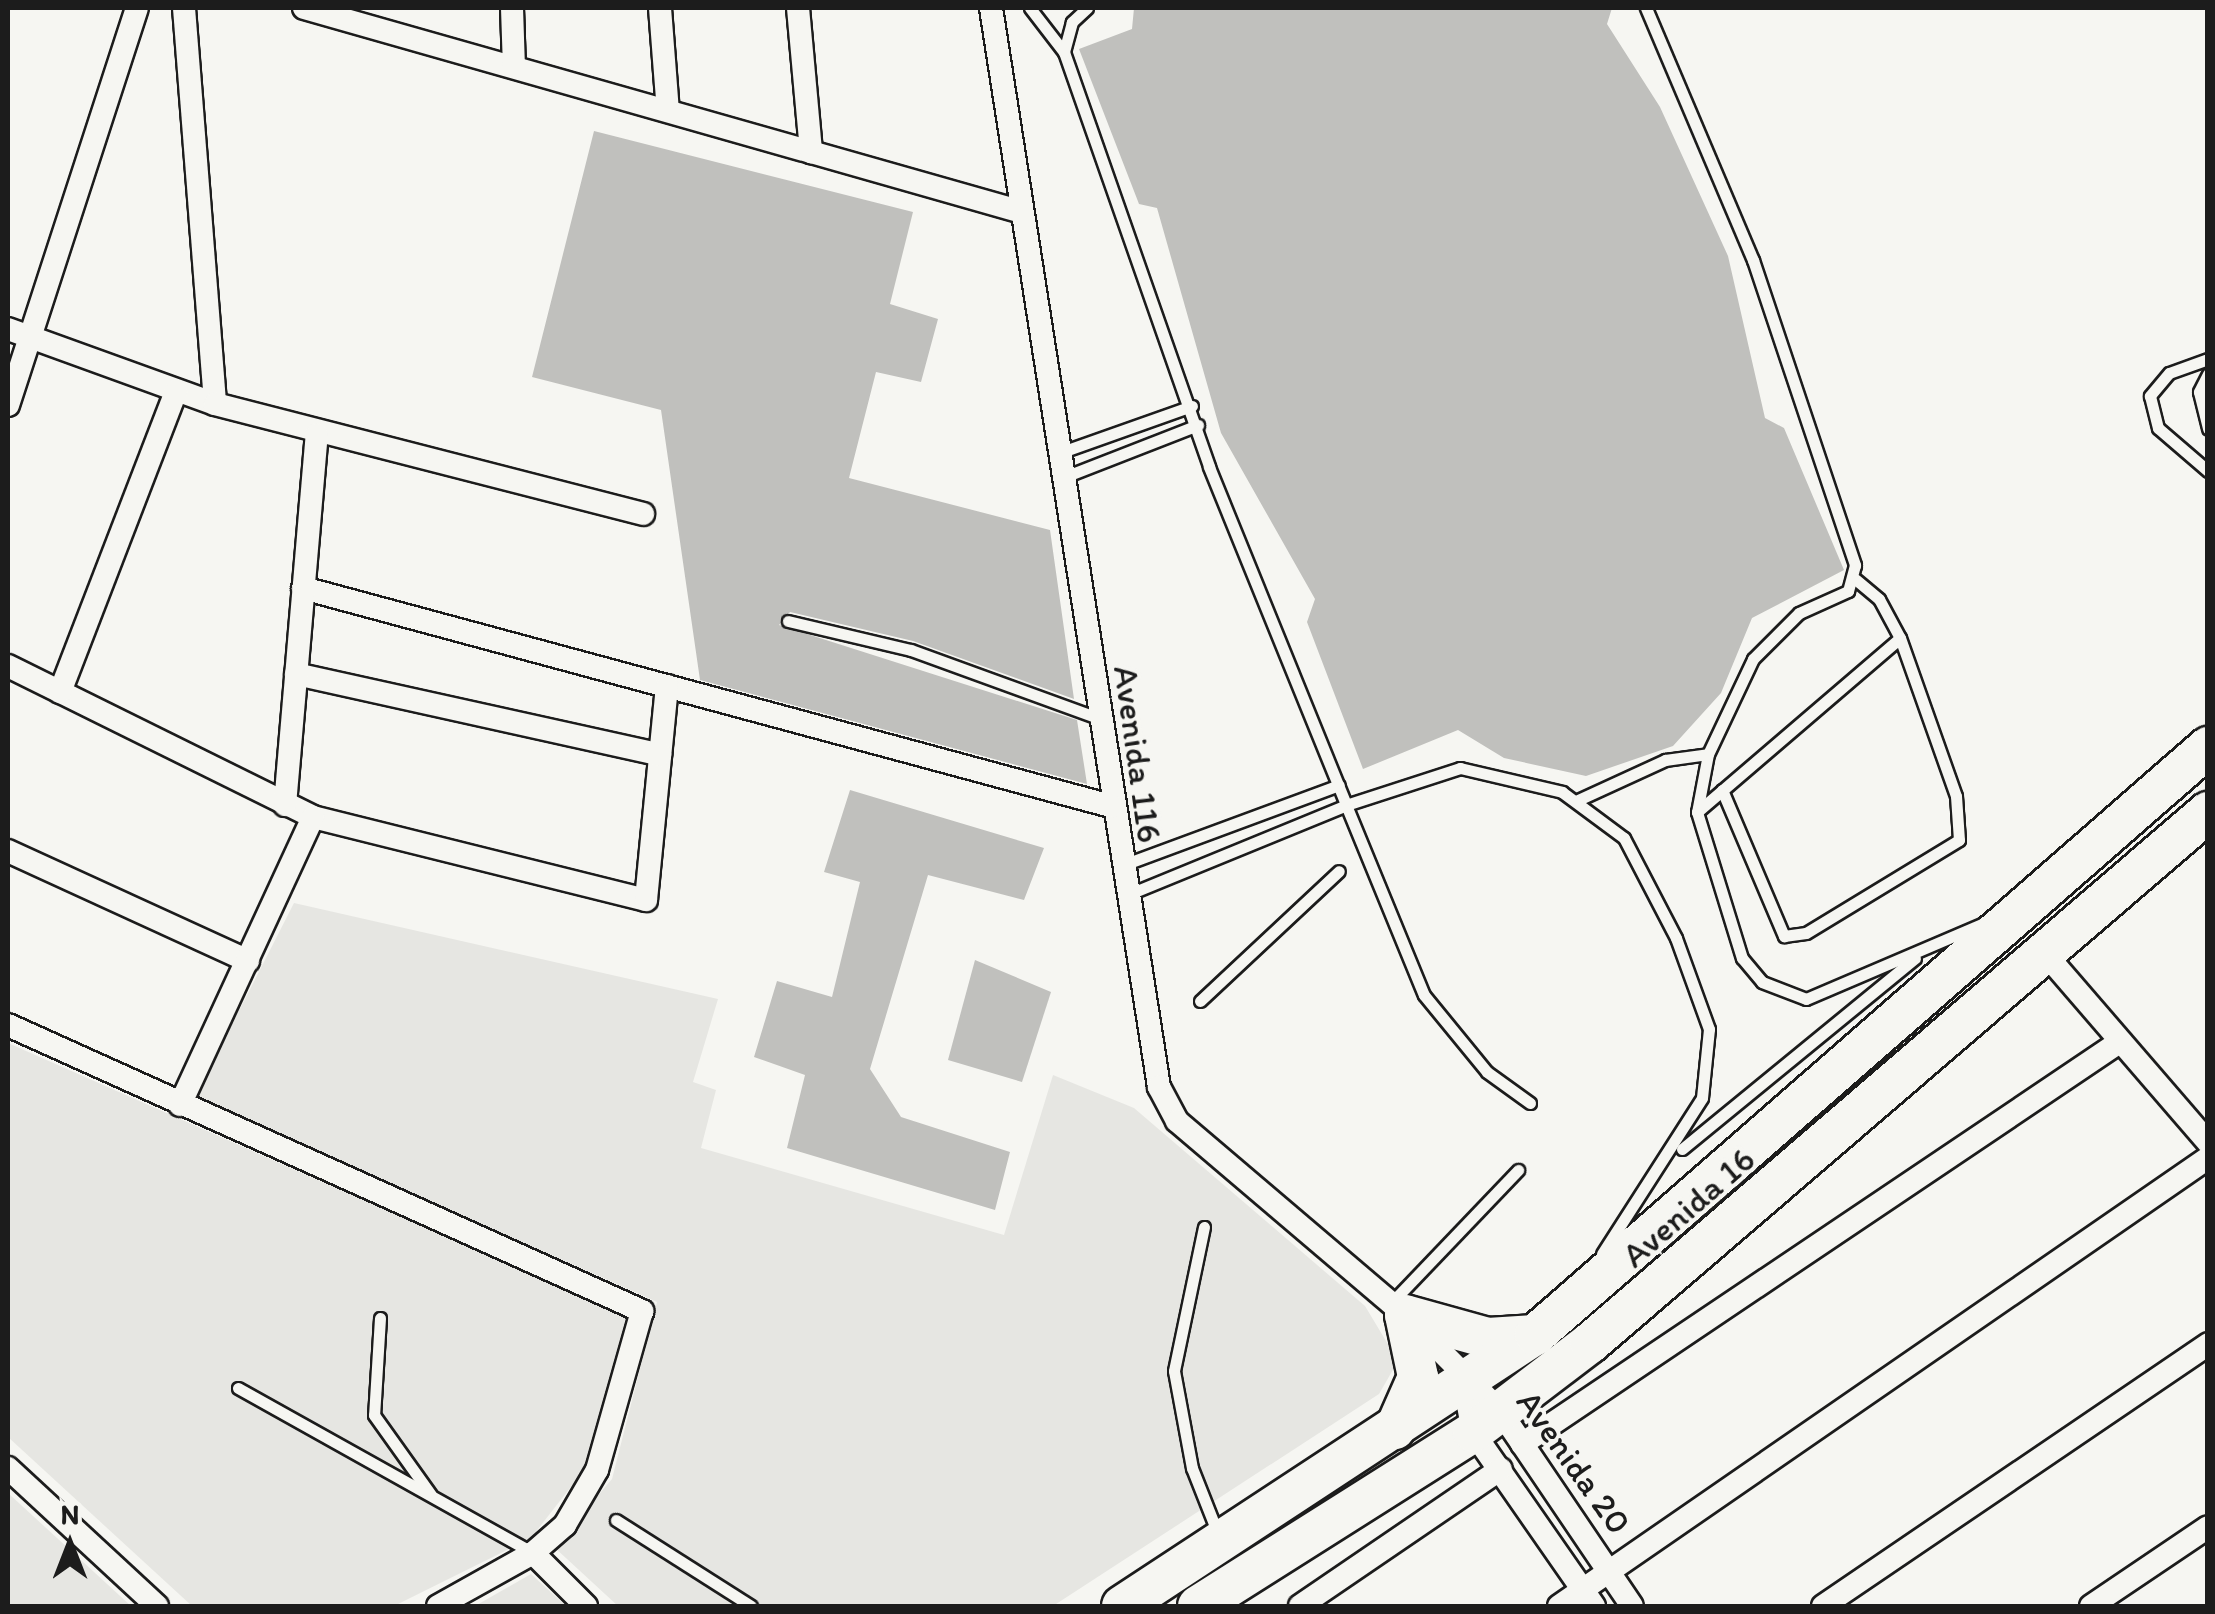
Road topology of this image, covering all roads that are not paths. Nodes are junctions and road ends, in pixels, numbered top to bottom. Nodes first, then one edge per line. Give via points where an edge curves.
1 (137, 8) edge
2 (184, 8) edge
3 (304, 8) edge
4 (512, 8) edge
5 (660, 8) edge
6 (798, 8) edge
7 (991, 8) edge
8 (1030, 8) edge
9 (1087, 8) edge
10 (1646, 8) edge
11 (369, 17) edge
12 (1064, 52) junction
13 (514, 68) junction
14 (668, 112) junction
15 (811, 152) junction
16 (1022, 212) junction
17 (8, 329) edge
18 (32, 343) junction
19 (2208, 359) edge
20 (2208, 374) edge
21 (176, 391) junction
22 (215, 404) junction
23 (8, 405) edge
24 (1192, 406) junction
25 (1198, 425) junction
26 (2208, 430) edge
27 (317, 434) junction
28 (1058, 453) junction
29 (2208, 471) edge
30 (1062, 478) junction
31 (643, 514) dead end
32 (1856, 580) junction
33 (304, 588) junction
34 (788, 621) dead end
35 (1900, 638) junction
36 (8, 666) edge
37 (296, 674) junction
38 (667, 686) junction
39 (60, 692) junction
40 (1098, 718) junction
41 (2208, 748) edge
42 (1708, 754) junction
43 (660, 755) junction
44 (1339, 785) junction
45 (1722, 790) junction
46 (1578, 800) junction
47 (285, 805) junction
48 (1346, 805) junction
49 (1110, 806) junction
50 (1697, 812) junction
51 (2208, 812) edge
52 (312, 816) junction
53 (8, 851) edge
54 (1120, 866) junction
55 (1338, 871) dead end
56 (1124, 896) junction
57 (2037, 900) junction
58 (1930, 946) junction
59 (2042, 950) junction
60 (248, 961) junction
61 (1200, 1001) dead end
62 (8, 1025) edge
63 (2118, 1043) junction
64 (1530, 1103) dead end
65 (180, 1105) junction
66 (2208, 1142) edge
67 (1672, 1158) junction
68 (2208, 1158) edge
69 (1518, 1170) dead end
70 (1204, 1226) dead end
71 (1586, 1294) junction
72 (1398, 1309) junction
73 (380, 1318) dead end
74 (1535, 1336) junction
75 (2208, 1344) edge
76 (1464, 1384) junction
77 (238, 1388) dead end
78 (1486, 1421) junction
79 (1394, 1432) junction
80 (1522, 1444) junction
81 (8, 1468) edge
82 (1501, 1469) junction
83 (437, 1502) junction
84 (616, 1520) dead end
85 (2208, 1527) edge
86 (1222, 1543) junction
87 (532, 1553) junction
88 (1606, 1568) junction
89 (1589, 1598) edge
90 (157, 1606) edge
91 (438, 1606) edge
92 (586, 1606) edge
93 (751, 1606) edge
94 (1122, 1606) edge
95 (1198, 1606) edge
96 (1300, 1606) edge
97 (1559, 1606) edge
98 (1632, 1606) edge
99 (1822, 1606) edge
100 (2091, 1606) edge

1 - 18 street
2 - 22 street
3 - 11 street
4 - 13 street
5 - 14 street
6 - 15 street
7 - 16 street, Avenida 116
8 - 12 lane
9 - 12 lane
10 - 32 lane via 1753,260
11 - 13 street
12 - 24 lane
13 - 14 street
14 - 15 street
15 - 16 street
16 - 28 street, Avenida 116
17 - 18 street
18 - 21 street
18 - 23 street
19 - 29 lane via 2168,373 2150,396 2158,428
20 - 26 lane via 2199,392
21 - 22 street
21 - 39 street
22 - 27 street
24 - 25 lane
24 - 28 lane
25 - 30 lane
25 - 44 lane
27 - 31 street
27 - 33 street
28 - 30 street, Avenida 116
30 - 40 street, Avenida 116
32 - 35 lane via 1879,599
32 - 42 lane via 1772,635
33 - 37 street
33 - 38 street
34 - 40 lane via 911,650
35 - 45 lane
35 - 45 lane via 1962,822 1943,856 1806,932 1784,936
36 - 39 street
37 - 43 street
37 - 47 street
38 - 43 street
38 - 49 street
39 - 47 street
40 - 49 street, Avenida 116
41 - 57 highway, Avenida 16
42 - 46 lane via 1651,765
42 - 50 lane
43 - 52 street via 646,900
44 - 48 lane
44 - 54 lane
45 - 50 lane
46 - 48 lane via 1516,776 1460,768
46 - 67 lane via 1624,838 1669,921 1709,1030 1702,1098
47 - 52 street
48 - 56 lane
48 - 64 lane via 1424,994 1487,1072
49 - 54 street, Avenida 116
50 - 58 lane via 1742,958 1762,982 1806,998
51 - 59 highway, Avenida 16
52 - 60 street
53 - 60 street
54 - 56 street, Avenida 116
55 - 61 lane
56 - 72 street, Avenida 116 via 1146,1044 1177,1120
57 - 58 lane
57 - 71 highway, Avenida 16
58 - 67 lane
59 - 63 street
59 - 78 highway, Avenida 16
60 - 65 street
62 - 65 street
63 - 66 street
63 - 80 street
65 - 87 street via 642,1312 597,1470 565,1525
67 - 71 lane via 1596,1263
68 - 88 street
69 - 72 lane
70 - 86 lane via 1174,1370 1192,1468
71 - 74 highway, Avenida 16
72 - 74 highway via 1488,1338
72 - 76 street, Avenida 116
72 - 79 highway via 1418,1377
73 - 83 lane via 374,1415
74 - 76 highway, Avenida 16
75 - 99 street
76 - 78 street, Avenida 20
76 - 78 street, Avenida 20
76 - 79 highway, Avenida 16
77 - 83 lane
78 - 80 street, Avenida 20
78 - 82 street, Avenida 20
78 - 95 highway, Avenida 16
79 - 86 highway, Avenida 16
80 - 88 street, Avenida 20
81 - 90 street
82 - 89 street, Avenida 20
82 - 96 street
83 - 87 lane
84 - 93 lane
85 - 100 street
86 - 94 highway, Avenida 16
87 - 91 street
87 - 92 street
88 - 89 street
88 - 98 street, Avenida 20
89 - 97 street

